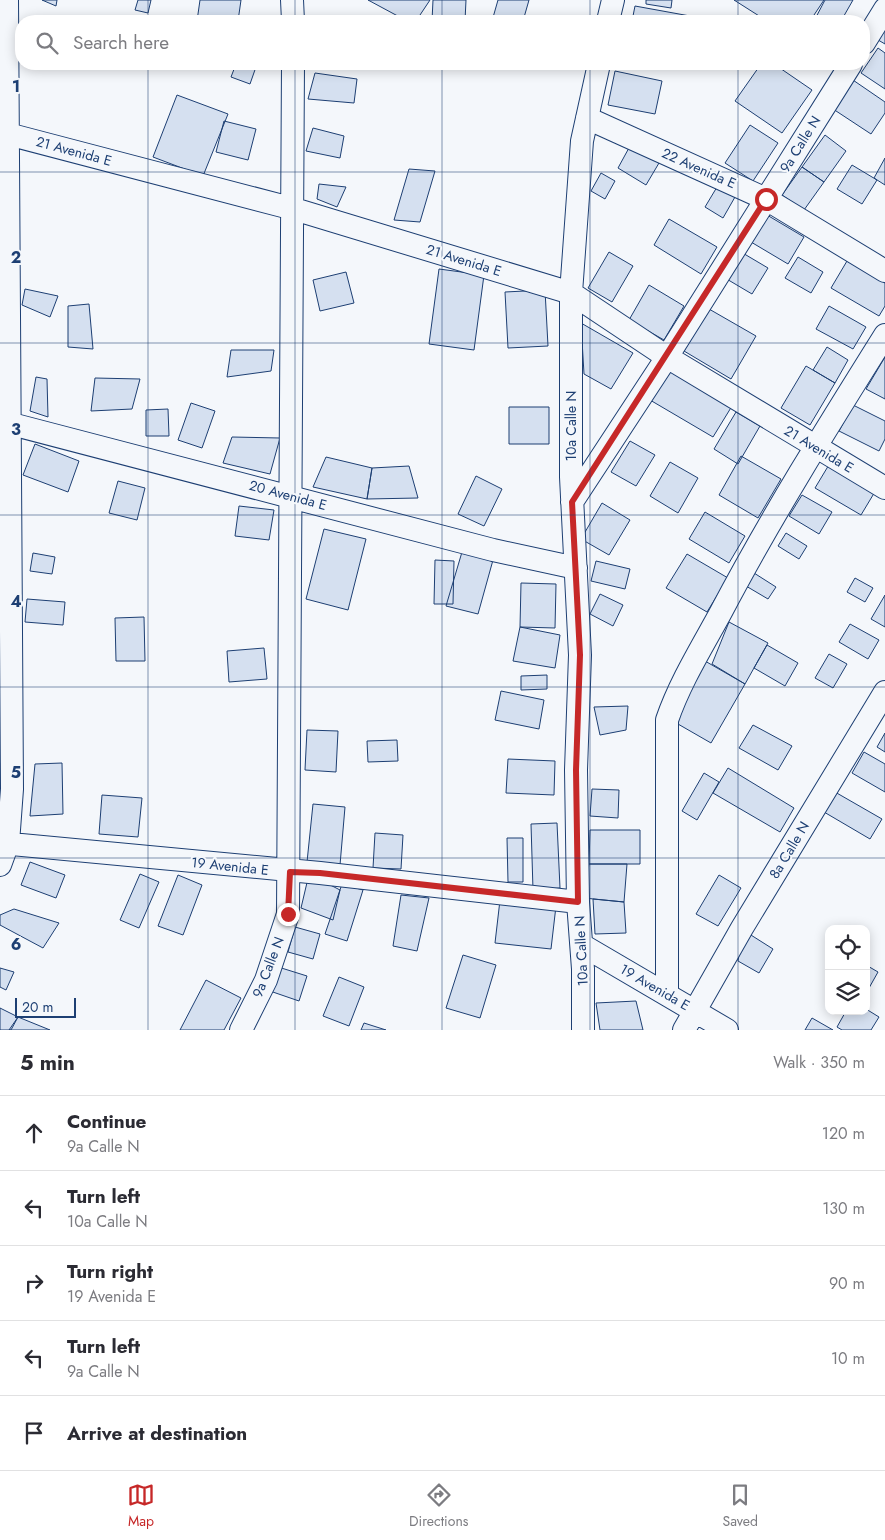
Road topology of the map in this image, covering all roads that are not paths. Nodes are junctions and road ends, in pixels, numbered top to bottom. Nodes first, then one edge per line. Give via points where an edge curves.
1 (8, 0) edge
2 (292, 0) edge
3 (613, 0) edge
4 (885, 9) edge
5 (293, 15) edge
6 (609, 15) edge
7 (870, 33) edge
8 (293, 70) edge
9 (598, 70) edge
10 (847, 70) edge
11 (588, 118) junction
12 (5, 133) edge
13 (766, 199) junction
14 (294, 209) junction
15 (885, 271) edge
16 (571, 293) junction
17 (885, 335) edge
18 (667, 357) junction
19 (6, 423) edge
20 (816, 446) junction
21 (885, 488) edge
22 (291, 496) junction
23 (572, 502) junction
24 (576, 568) junction
25 (6, 692) edge
26 (885, 692) edge
27 (4, 843) edge
28 (0, 865) edge
29 (290, 872) junction
30 (578, 902) junction
31 (582, 945) junction
32 (667, 994) junction
33 (695, 1009) junction
34 (240, 1030) edge
35 (583, 1030) edge
36 (684, 1030) edge
37 (726, 1030) edge

1 - 12 street
2 - 5 street
3 - 6 street
4 - 7 street
8 - 14 street, 9a Calle N
9 - 11 street, 10a Calle N
10 - 13 street, 9a Calle N
11 - 13 street, 22 Avenida E
11 - 16 street, 10a Calle N via 582,141
12 - 14 street, 21 Avenida E
12 - 19 street
13 - 15 street, 22 Avenida E
13 - 18 street, 9a Calle N
14 - 16 street, 21 Avenida E
14 - 22 street, 9a Calle N
16 - 18 street, 21 Avenida E
16 - 23 street, 10a Calle N
17 - 20 street
18 - 20 street, 21 Avenida E
18 - 23 street, 9a Calle N
19 - 22 street, 20 Avenida E
19 - 25 street
20 - 21 street, 21 Avenida E
20 - 32 street via 729,597 680,688 667,720
22 - 24 street, 20 Avenida E via 493,550
22 - 29 street, 9a Calle N
23 - 24 street, 10a Calle N
24 - 30 street, 10a Calle N via 580,655 576,770
25 - 27 street via 12,789
26 - 33 street, 8a Calle N
27 - 28 street
27 - 29 street, 19 Avenida E
29 - 30 street, 19 Avenida E
29 - 34 street, 9a Calle N via 288,914 266,980
30 - 31 street, 10a Calle N
31 - 32 street, 19 Avenida E
31 - 35 street, 10a Calle N
32 - 33 street, 19 Avenida E
33 - 36 street, 8a Calle N
33 - 37 street, 19 Avenida E

